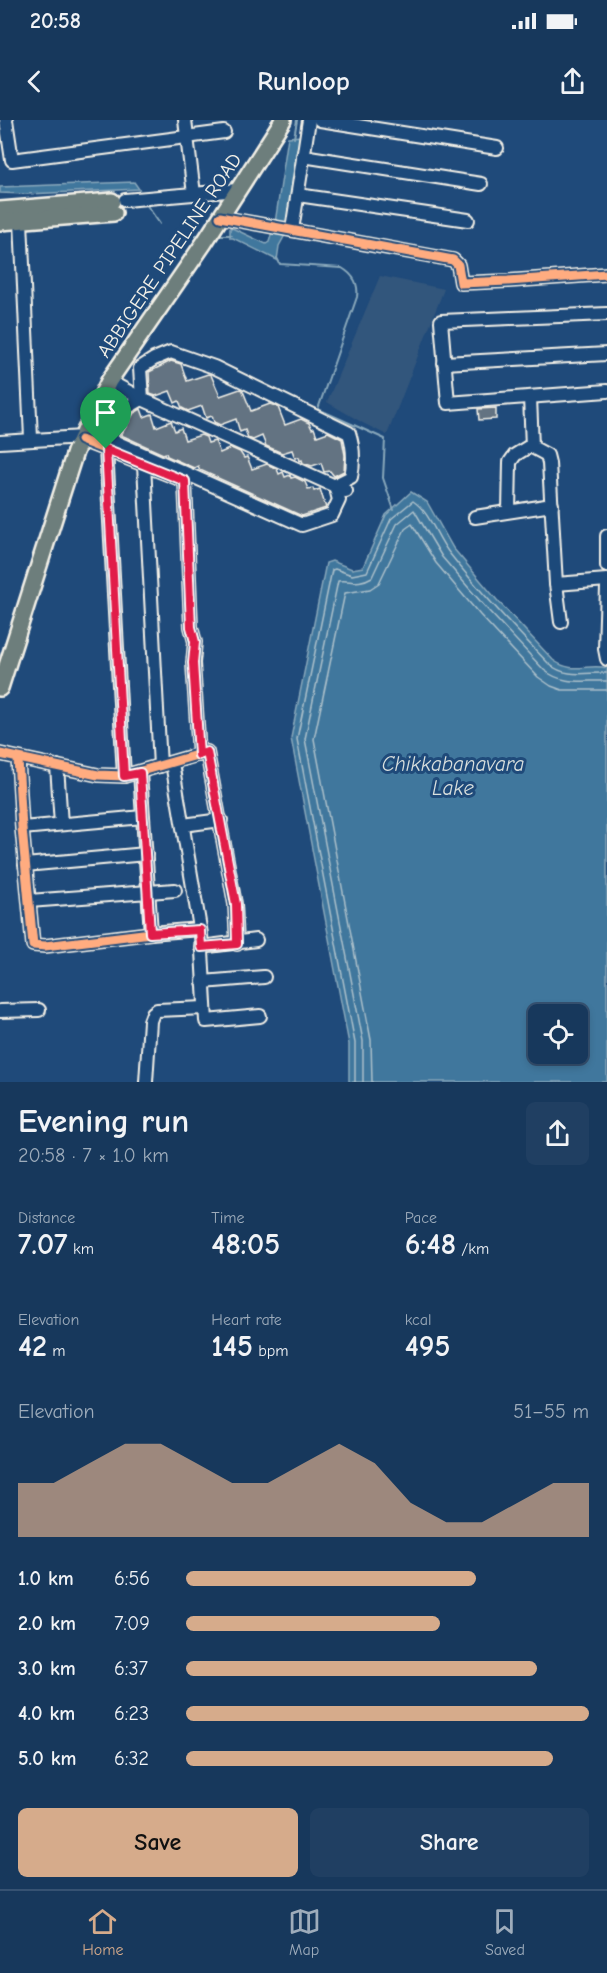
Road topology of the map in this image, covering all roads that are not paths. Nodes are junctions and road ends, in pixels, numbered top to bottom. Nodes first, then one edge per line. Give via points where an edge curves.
1 (6, 120) edge
2 (185, 120) edge
3 (284, 120) edge
4 (309, 120) edge
5 (320, 120) edge
6 (224, 132) dead end
7 (187, 137) junction
8 (497, 148) dead end
9 (303, 156) junction
10 (481, 184) dead end
11 (238, 190) junction
12 (194, 194) junction
13 (298, 195) junction
14 (117, 205) junction
15 (0, 210) edge
16 (220, 217) junction
17 (468, 220) dead end
18 (21, 221) junction
19 (0, 222) edge
20 (292, 230) junction
21 (607, 274) edge
22 (607, 314) edge
23 (607, 354) edge
24 (444, 363) junction
25 (109, 381) junction
26 (607, 391) edge
27 (530, 397) junction
28 (142, 399) junction
29 (31, 438) dead end
30 (82, 438) junction
31 (1, 444) edge
32 (532, 447) junction
33 (106, 449) junction
34 (144, 465) junction
35 (341, 488) junction
36 (552, 505) junction
37 (509, 511) junction
38 (475, 517) dead end
39 (607, 536) edge
40 (607, 566) edge
41 (607, 580) edge
42 (556, 584) junction
43 (607, 587) edge
44 (561, 622) dead end
45 (607, 659) edge
46 (0, 688) edge
47 (0, 754) edge
48 (199, 755) junction
49 (18, 759) junction
50 (166, 764) junction
51 (57, 766) junction
52 (140, 773) junction
53 (124, 776) junction
54 (143, 817) junction
55 (221, 820) junction
56 (61, 825) junction
57 (183, 825) junction
58 (22, 828) junction
59 (146, 854) junction
60 (25, 865) junction
61 (175, 890) dead end
62 (147, 893) junction
63 (29, 902) junction
64 (200, 930) junction
65 (150, 933) junction
66 (256, 940) dead end
67 (237, 944) junction
68 (201, 947) junction
69 (264, 976) dead end
70 (203, 982) junction
71 (205, 1008) junction
72 (39, 1010) dead end
73 (0, 1011) edge
74 (260, 1016) dead end
75 (146, 1082) edge

1 - 7 street via 12,160
2 - 7 street
3 - 11 main road, ABBIGERE PIPELINE ROAD
4 - 9 street
5 - 8 street
6 - 7 street
7 - 12 street
9 - 10 street
9 - 13 street
11 - 12 street
11 - 16 main road, ABBIGERE PIPELINE ROAD
12 - 14 street
13 - 17 street
13 - 20 street
14 - 15 main road
14 - 18 main road
16 - 20 street
16 - 25 main road, ABBIGERE PIPELINE ROAD
18 - 19 main road
18 - 29 street
20 - 21 street via 453,260 458,265 461,283
22 - 24 street via 441,321
23 - 24 street
24 - 27 street via 448,403
25 - 28 street
25 - 30 main road, ABBIGERE PIPELINE ROAD
26 - 27 street
27 - 32 street
28 - 35 street
28 - 35 street via 140,368 171,351 214,367 349,433 354,461 351,477
28 - 35 street via 128,408 110,439 302,525 332,515
30 - 31 street
30 - 33 street
30 - 46 main road, ABBIGERE PIPELINE ROAD
32 - 36 street via 547,455
32 - 37 street via 510,462
33 - 34 street
33 - 53 street
34 - 48 street via 185,481
34 - 50 street
36 - 37 street
36 - 42 street
37 - 38 street
39 - 40 street
41 - 42 street
42 - 44 street
43 - 45 street
47 - 49 street
48 - 50 street
48 - 55 street via 207,752
49 - 51 street
49 - 58 street
50 - 52 street
50 - 57 street
51 - 53 street
51 - 56 street
52 - 53 street
52 - 54 street
54 - 56 street
54 - 59 street
55 - 57 street
55 - 67 street via 236,904
56 - 58 street
57 - 64 street
58 - 60 street
59 - 60 street
59 - 62 street
60 - 63 street
61 - 62 street
62 - 63 street
62 - 65 street
63 - 65 street via 33,945
64 - 65 street
64 - 68 street
66 - 67 street
67 - 68 street
68 - 70 street
69 - 70 street
70 - 71 street
71 - 74 street via 206,1021
71 - 75 street via 153,1013
72 - 73 street

